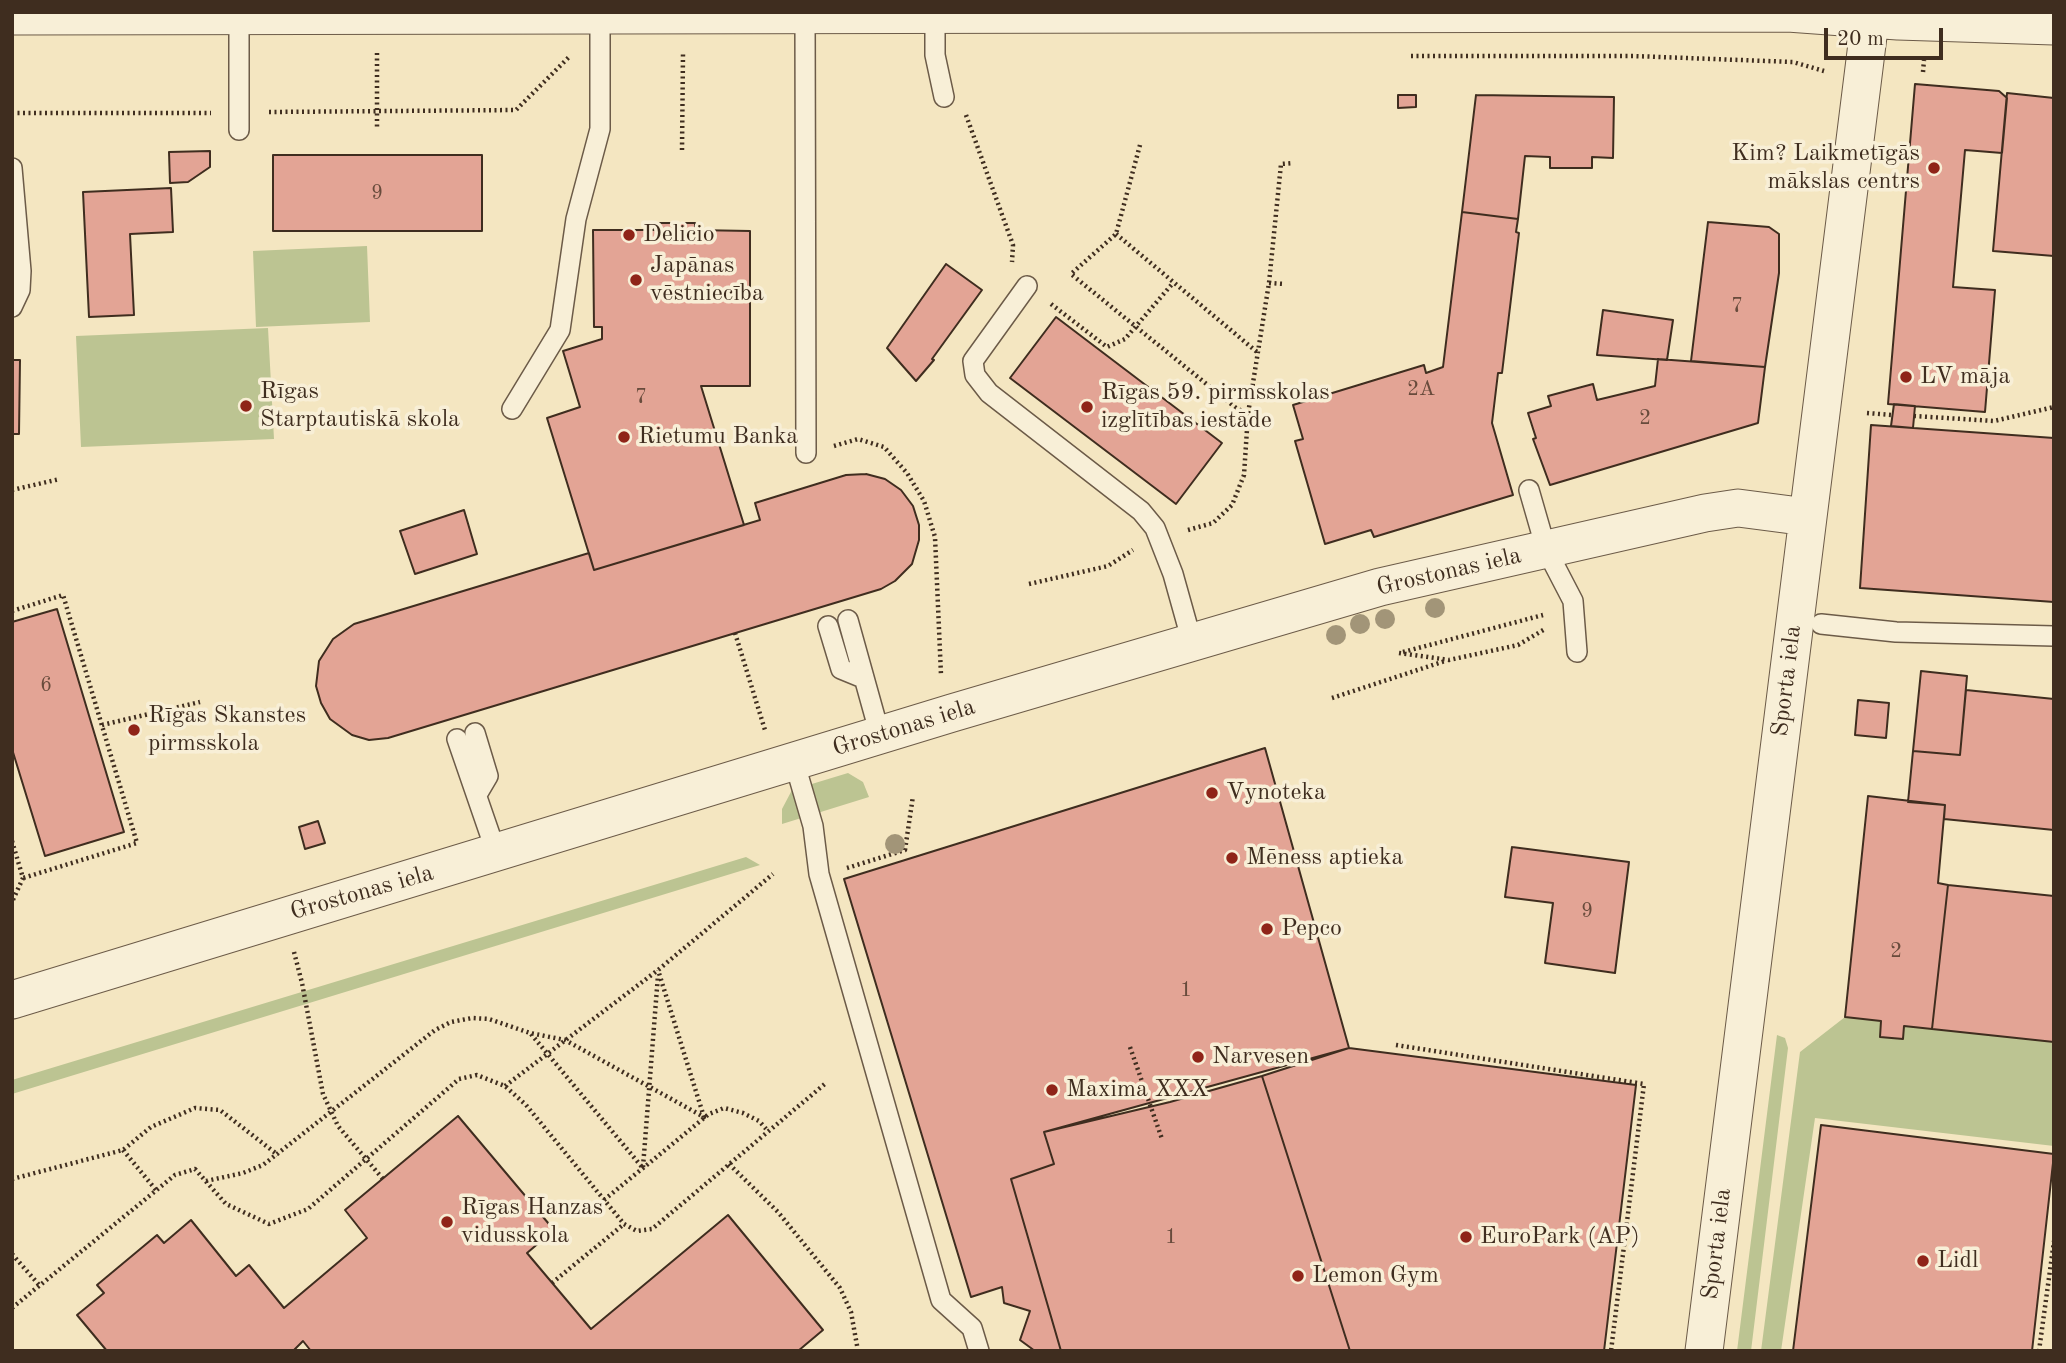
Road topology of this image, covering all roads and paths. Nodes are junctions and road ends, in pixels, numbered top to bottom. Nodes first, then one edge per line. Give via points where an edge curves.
1 (1299, 13) edge
2 (358, 14) edge
3 (805, 14) junction
4 (935, 14) edge
5 (600, 15) junction
6 (682, 15) junction
7 (12, 16) edge
8 (239, 16) junction
9 (1871, 16) edge
10 (2054, 26) edge
11 (1808, 69) dead end
12 (1825, 71) dead end
13 (944, 97) dead end
14 (963, 106) dead end
15 (377, 129) dead end
16 (239, 130) dead end
17 (1140, 145) dead end
18 (682, 150) dead end
19 (1293, 163) dead end
20 (12, 167) edge
21 (1116, 234) junction
22 (1173, 283) junction
23 (1269, 283) junction
24 (1284, 284) dead end
25 (1027, 286) junction
26 (12, 307) edge
27 (1136, 326) junction
28 (1257, 352) junction
29 (2054, 407) edge
30 (512, 410) dead end
31 (1867, 413) dead end
32 (1892, 415) dead end
33 (1914, 416) dead end
34 (806, 453) joint
35 (60, 479) dead end
36 (12, 490) edge
37 (1529, 490) dead end
38 (1807, 517) junction
39 (1546, 549) junction
40 (12, 611) edge
41 (1574, 611) junction
42 (848, 620) dead end
43 (1821, 624) dead end
44 (828, 626) dead end
45 (735, 634) dead end
46 (2054, 636) edge
47 (1192, 642) junction
48 (1577, 652) dead end
49 (1449, 660) junction
50 (863, 678) junction
51 (1332, 698) dead end
52 (200, 702) dead end
53 (952, 713) junction
54 (102, 725) junction
55 (880, 735) junction
56 (466, 736) dead end
57 (785, 764) junction
58 (12, 841) edge
59 (497, 855) junction
60 (773, 874) dead end
61 (23, 878) junction
62 (12, 902) edge
63 (658, 971) junction
64 (12, 1000) edge
65 (304, 1004) dead end
66 (530, 1033) junction
67 (565, 1040) junction
68 (1396, 1045) dead end
69 (1130, 1047) dead end
70 (547, 1054) junction
71 (826, 1083) dead end
72 (505, 1086) junction
73 (649, 1087) junction
74 (332, 1113) junction
75 (704, 1117) junction
76 (768, 1131) junction
77 (1161, 1139) dead end
78 (123, 1150) junction
79 (278, 1155) junction
80 (365, 1158) junction
81 (729, 1164) junction
82 (643, 1167) junction
83 (12, 1179) edge
84 (383, 1179) dead end
85 (206, 1181) junction
86 (156, 1190) junction
87 (604, 1200) junction
88 (624, 1224) junction
89 (2054, 1241) edge
90 (12, 1254) edge
91 (552, 1283) dead end
92 (40, 1286) junction
93 (12, 1308) edge
94 (858, 1351) edge
95 (979, 1351) edge
96 (1611, 1351) edge
97 (1704, 1351) edge
98 (2039, 1351) edge

1 - 4 street
1 - 9 street
2 - 5 street
2 - 8 street
2 - 15 path
3 - 4 street
3 - 6 street
3 - 34 lane
4 - 13 lane via 935,55
5 - 6 street
5 - 30 lane via 600,129 576,219 560,330
6 - 18 path
7 - 8 street
8 - 16 lane
9 - 10 street
9 - 38 street, Sporta iela
11 - 12 path
14 - 25 path via 1013,245 1011,274
17 - 21 path
19 - 23 path via 1281,164
20 - 26 lane via 20,290
21 - 22 path
21 - 27 path via 1071,274
22 - 27 path
22 - 28 path
23 - 24 path
23 - 28 path
25 - 27 path via 1107,346 1125,339
25 - 47 lane via 973,361 975,375 989,393 1141,511 1155,528
27 - 28 path via 1248,414
29 - 33 path via 1994,421
31 - 32 path
34 - 53 path via 858,439 884,447 924,501 935,537 940,673
35 - 36 path
37 - 39 lane
38 - 39 street, Grostonas iela via 1738,508 1660,521
38 - 97 street, Sporta iela
39 - 41 lane
39 - 47 street, Grostonas iela via 1380,587
40 - 54 path via 63,595
41 - 48 lane
41 - 49 path via 1518,645
41 - 49 path via 1524,617 1399,653
42 - 50 lane
43 - 46 lane via 1896,632
44 - 50 lane via 841,669
45 - 57 path
47 - 53 street, Grostonas iela
49 - 51 path
50 - 55 lane
52 - 54 path
53 - 55 street, Grostonas iela
54 - 61 path via 137,843
55 - 57 street, Grostonas iela
56 - 59 lane via 488,776 478,793
57 - 59 street, Grostonas iela
57 - 95 lane via 813,826 819,874 942,1300 972,1328
58 - 61 path
59 - 64 street, Grostonas iela
60 - 63 path
61 - 62 path
63 - 67 path
63 - 73 path
63 - 75 path
65 - 74 path via 323,1094
66 - 67 path
66 - 70 path
66 - 74 path via 489,1019 451,1022
67 - 70 path
67 - 73 path
68 - 96 path via 1644,1084
69 - 77 path
70 - 72 path
70 - 82 path
71 - 76 path
72 - 80 path via 477,1075 459,1079
72 - 87 path
73 - 75 path
73 - 82 path
74 - 79 path
74 - 80 path
75 - 76 path via 724,1108 759,1121
75 - 82 path
76 - 81 path
78 - 79 path via 151,1127 195,1108 220,1110
78 - 83 path
78 - 86 path
79 - 85 path via 243,1173
80 - 84 path
80 - 85 path via 308,1209 269,1224 226,1203
81 - 88 path via 652,1229 637,1231
81 - 94 path via 778,1212 840,1288 851,1312
82 - 87 path
85 - 86 path via 195,1169 175,1175
86 - 92 path
87 - 88 path
88 - 91 path
89 - 98 path
90 - 92 path
92 - 93 path

